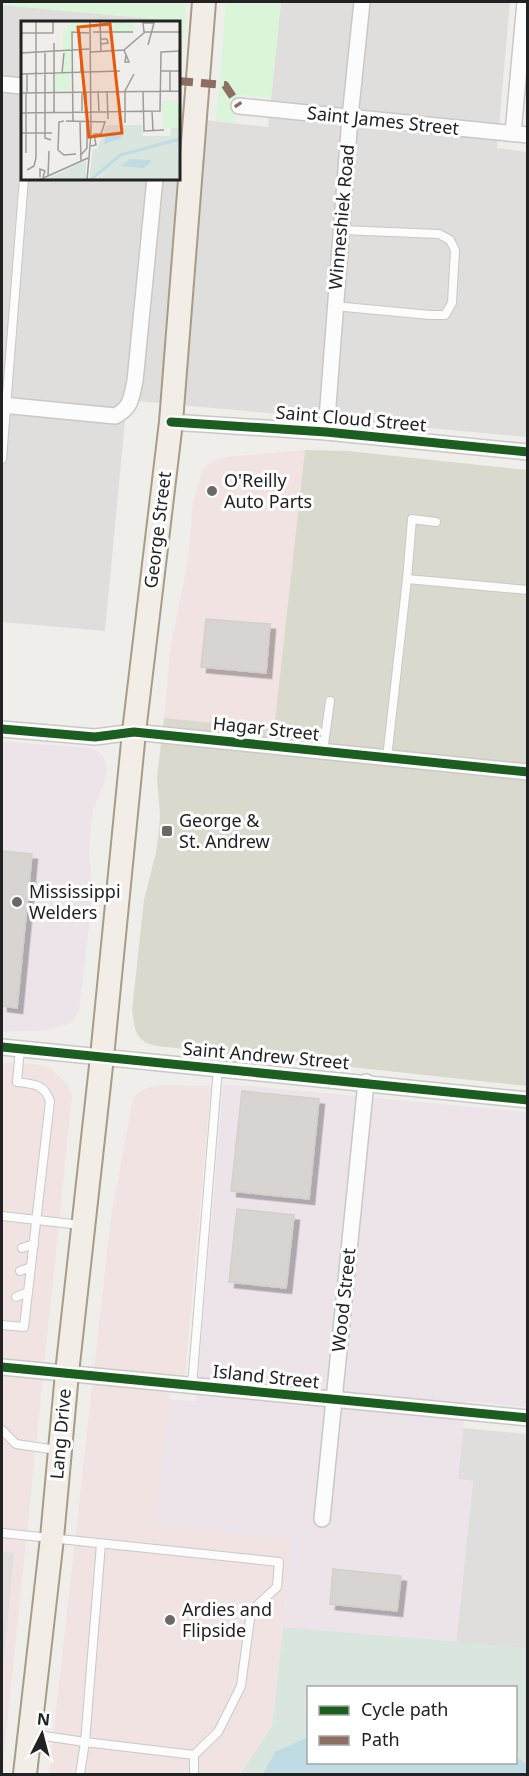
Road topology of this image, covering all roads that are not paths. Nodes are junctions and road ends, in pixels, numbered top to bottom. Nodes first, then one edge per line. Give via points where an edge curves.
1 (204, 2) edge
2 (362, 2) edge
3 (525, 2) edge
4 (2, 84) edge
5 (21, 86) edge
6 (239, 106) dead end
7 (350, 117) junction
8 (520, 134) edge
9 (24, 180) edge
10 (155, 180) edge
11 (341, 230) junction
12 (334, 306) junction
13 (4, 405) edge
14 (171, 422) junction
15 (326, 432) junction
16 (528, 452) edge
17 (2, 459) edge
18 (436, 522) dead end
19 (407, 579) junction
20 (528, 590) edge
21 (330, 701) dead end
22 (2, 729) edge
23 (134, 732) junction
24 (323, 751) junction
25 (387, 758) junction
26 (528, 772) edge
27 (2, 1047) edge
28 (20, 1048) junction
29 (102, 1057) junction
30 (218, 1068) junction
31 (366, 1082) junction
32 (528, 1100) edge
33 (2, 1216) edge
34 (36, 1220) junction
35 (83, 1225) junction
36 (34, 1244) junction
37 (22, 1248) dead end
38 (31, 1267) junction
39 (20, 1271) dead end
40 (28, 1292) junction
41 (16, 1297) dead end
42 (2, 1325) edge
43 (2, 1367) edge
44 (67, 1373) junction
45 (192, 1386) junction
46 (334, 1401) junction
47 (528, 1418) edge
48 (2, 1431) edge
49 (60, 1451) junction
50 (322, 1519) dead end
51 (2, 1533) edge
52 (52, 1538) junction
53 (101, 1544) junction
54 (31, 1734) junction
55 (85, 1742) junction
56 (194, 1755) junction
57 (25, 1774) edge
58 (80, 1774) edge
59 (194, 1774) edge

1 - 14 main road, George Street
2 - 7 street, Winneshiek Road
3 - 8 street
4 - 5 street
6 - 7 street, Saint James Street
7 - 8 street, Saint James Street
7 - 11 street, Winneshiek Road
9 - 13 lane
10 - 13 street via 135,381 129,405 115,416
11 - 12 street, Winneshiek Road
11 - 12 lane via 439,234 450,240 455,250 452,303 444,315
12 - 15 street, Winneshiek Road
13 - 17 lane
14 - 15 street, Saint Cloud Street
14 - 23 main road, George Street
15 - 16 street, Saint Cloud Street
18 - 19 lane via 412,519
19 - 20 lane
19 - 25 lane
21 - 24 lane
22 - 23 street, Hagar Street via 94,737
23 - 24 street, Hagar Street
23 - 29 main road, George Street
24 - 25 street, Hagar Street
25 - 26 street, Hagar Street
27 - 28 street, Saint Andrew Street
28 - 29 street, Saint Andrew Street
28 - 34 lane via 17,1082 41,1086 50,1101
29 - 30 street, Saint Andrew Street
29 - 35 main road, Lang Drive
30 - 31 street, Saint Andrew Street
30 - 45 lane
31 - 32 street, Saint Andrew Street
31 - 46 street, Wood Street
33 - 34 lane
34 - 35 lane
34 - 36 lane
35 - 44 main road, Lang Drive
36 - 37 lane
36 - 38 lane
38 - 39 lane
38 - 40 lane
40 - 41 lane
40 - 42 lane via 24,1328
43 - 44 street, Island Street
44 - 45 street, Island Street
44 - 49 main road, Lang Drive
45 - 46 street, Island Street
46 - 47 street, Island Street
46 - 50 street, Wood Street
48 - 49 lane via 16,1444
49 - 52 main road, Lang Drive
51 - 52 lane
52 - 53 lane
52 - 54 main road, Lang Drive
53 - 55 lane
53 - 56 lane via 279,1562 277,1587 251,1611 241,1686 218,1732
54 - 55 lane
54 - 57 main road, Lang Drive
55 - 56 lane
55 - 58 lane
56 - 59 lane

